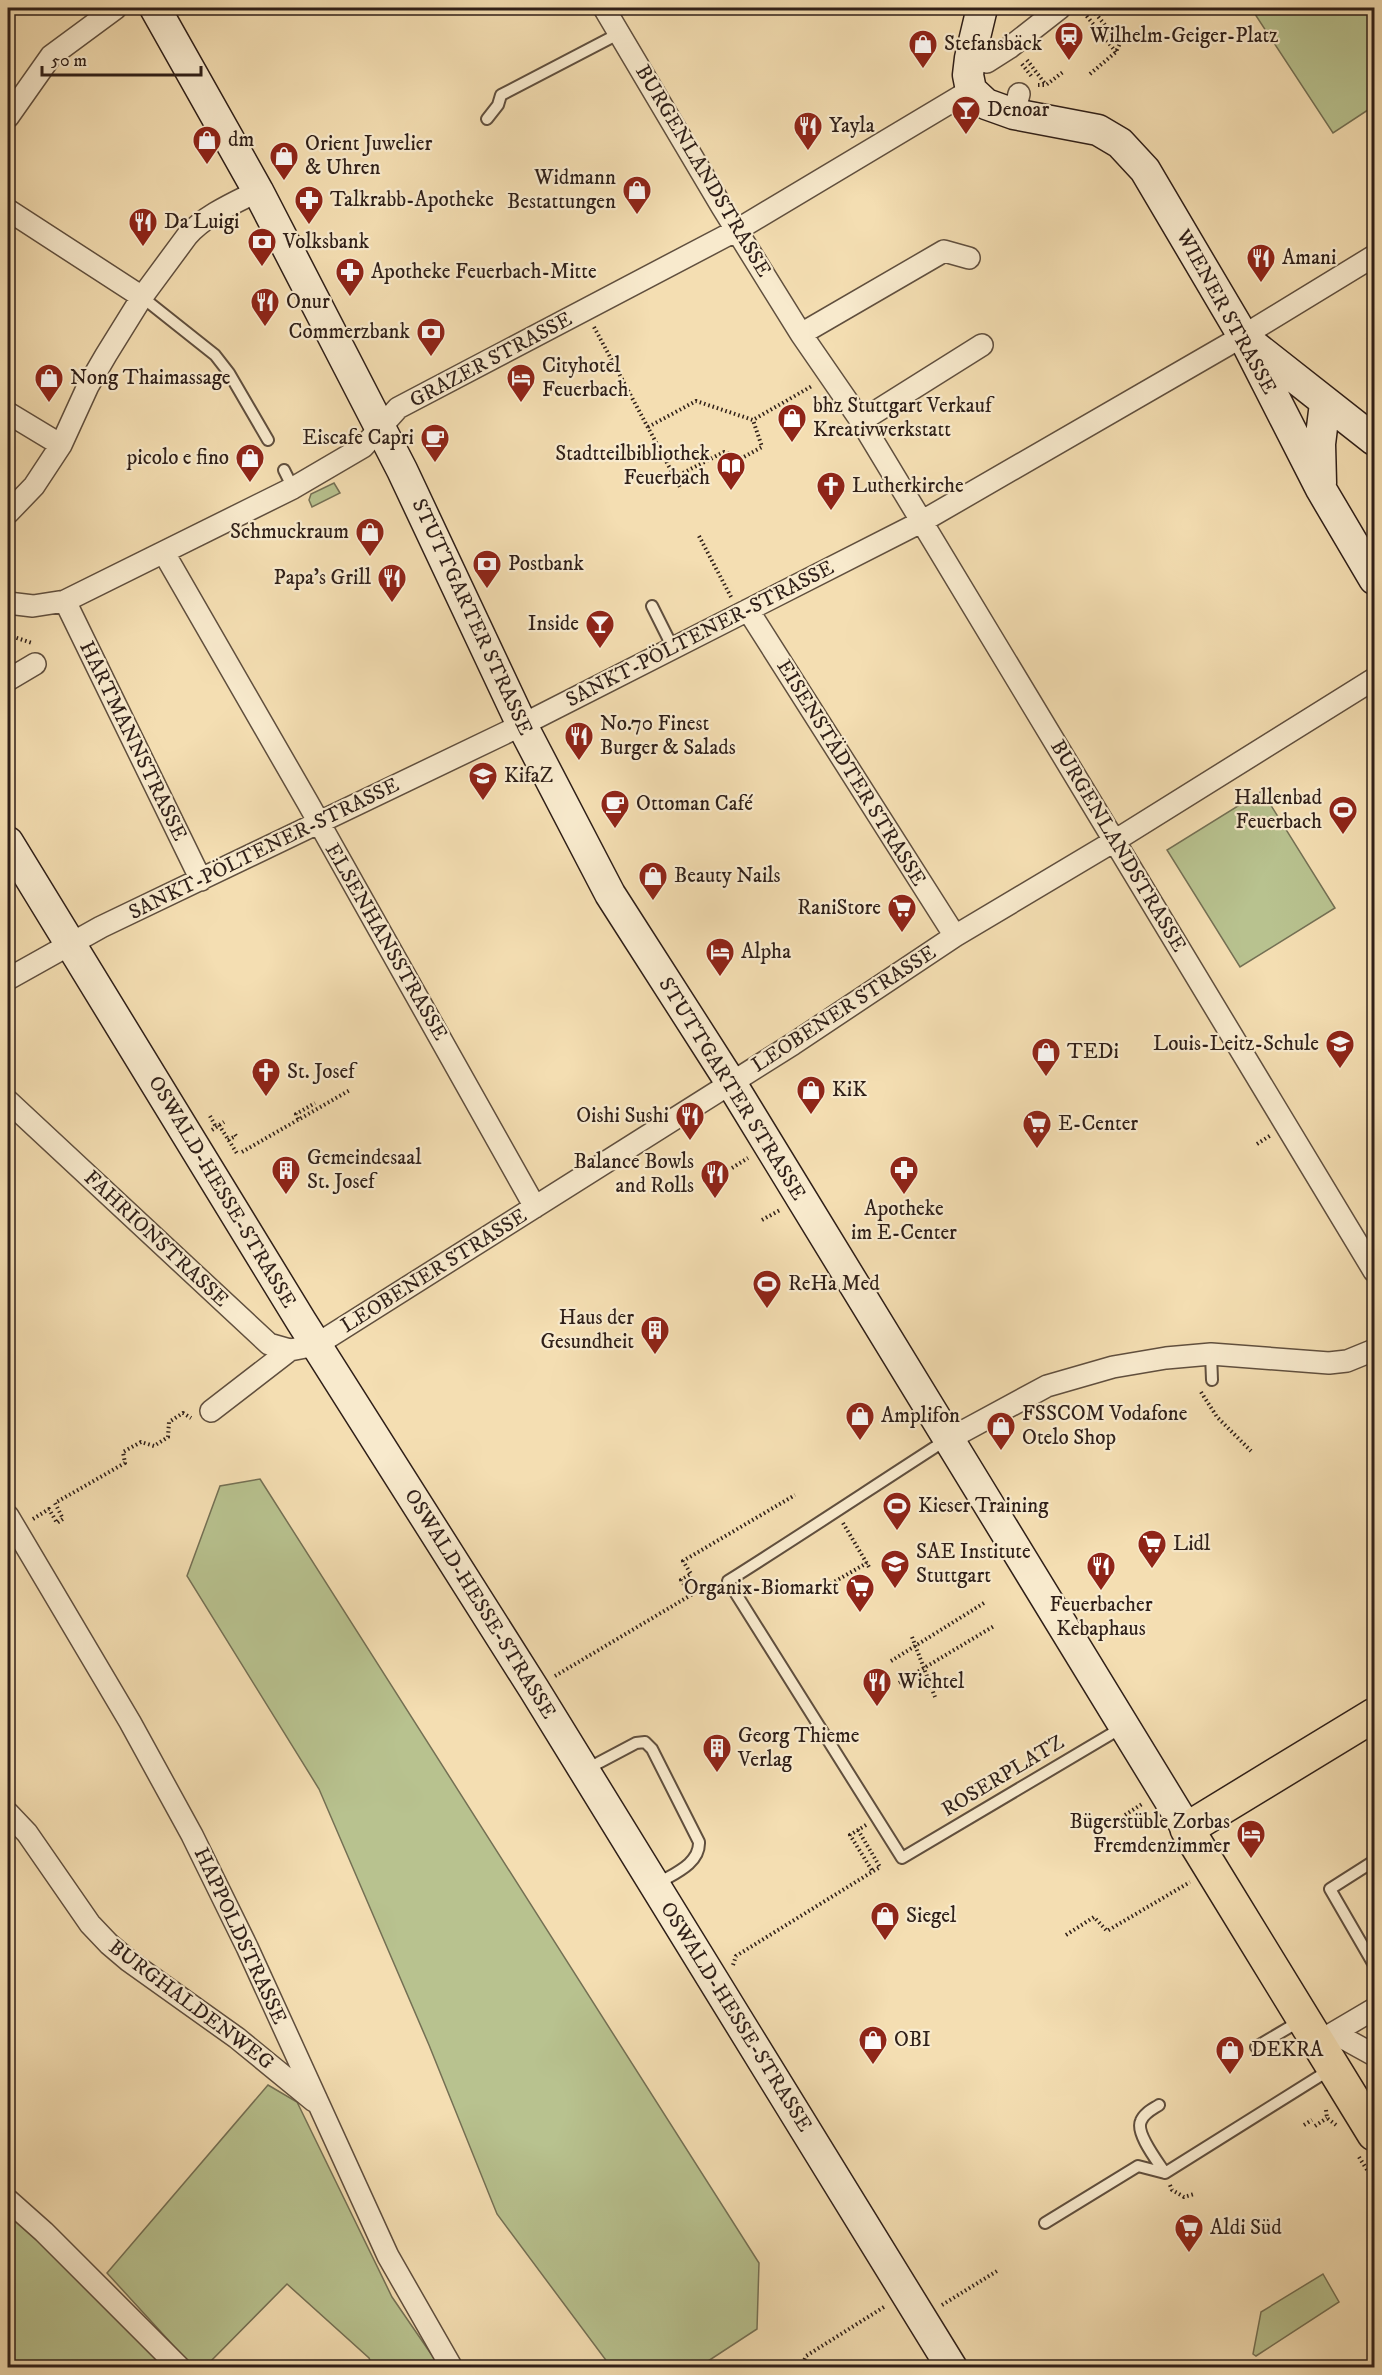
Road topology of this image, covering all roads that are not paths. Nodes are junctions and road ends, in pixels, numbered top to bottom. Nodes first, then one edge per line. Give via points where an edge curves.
1 (116, 8) edge
2 (155, 8) edge
3 (604, 8) edge
4 (982, 8) edge
5 (1066, 9) edge
6 (620, 33) junction
7 (970, 58) junction
8 (971, 90) junction
9 (8, 117) edge
10 (487, 119) dead end
11 (258, 191) junction
12 (8, 210) edge
13 (737, 230) junction
14 (1374, 256) edge
15 (969, 258) dead end
16 (142, 297) junction
17 (801, 334) junction
18 (1243, 336) junction
19 (982, 345) dead end
20 (1325, 403) junction
21 (8, 413) edge
22 (861, 422) junction
23 (379, 428) junction
24 (268, 440) dead end
25 (1374, 440) edge
26 (61, 445) junction
27 (1321, 489) junction
28 (8, 513) edge
29 (921, 522) junction
30 (164, 553) junction
31 (1374, 579) edge
32 (65, 601) junction
33 (8, 603) edge
34 (652, 606) dead end
35 (744, 612) junction
36 (673, 648) junction
37 (35, 664) dead end
38 (1374, 679) edge
39 (8, 680) edge
40 (522, 725) junction
41 (318, 821) junction
42 (1116, 840) junction
43 (8, 842) edge
44 (201, 880) junction
45 (955, 936) junction
46 (71, 943) junction
47 (8, 979) edge
48 (731, 1083) junction
49 (8, 1101) edge
50 (535, 1207) junction
51 (1374, 1271) edge
52 (303, 1347) junction
53 (1374, 1350) edge
54 (1211, 1354) junction
55 (1212, 1380) dead end
56 (211, 1411) road end
57 (949, 1439) junction
58 (8, 1516) edge
59 (1374, 1715) edge
60 (1124, 1727) junction
61 (584, 1770) junction
62 (8, 1813) edge
63 (1187, 1829) junction
64 (1374, 1861) edge
65 (655, 1886) junction
66 (1374, 1965) edge
67 (1374, 2009) edge
68 (1322, 2040) junction
69 (1256, 2047) dead end
70 (1374, 2055) edge
71 (317, 2103) junction
72 (1159, 2105) dead end
73 (1374, 2134) edge
74 (1165, 2174) junction
75 (8, 2200) edge
76 (1045, 2223) dead end
77 (180, 2367) edge
78 (452, 2367) edge
79 (952, 2367) edge

1 - 9 street via 51,56
2 - 11 street, STUTTGARTER STRASSE
3 - 6 street, BURGENLANDSTRASSE
4 - 7 street
5 - 7 street via 1019,45 987,62
6 - 10 lane via 501,95
6 - 13 street, BURGENLANDSTRASSE
7 - 8 street
8 - 13 street, GRAZER STRASSE
8 - 18 street, WIENER STRASSE via 986,104 1016,104 1098,130 1120,143 1145,170
11 - 16 street via 194,227
11 - 23 street, STUTTGARTER STRASSE
12 - 16 street
13 - 17 street, BURGENLANDSTRASSE
13 - 23 street, GRAZER STRASSE via 398,408
14 - 18 street, SANKT-PÖLTENER-STRASSE
15 - 17 street via 944,251
16 - 24 lane via 215,355
16 - 26 street via 88,386
17 - 22 street, BURGENLANDSTRASSE
18 - 20 street
18 - 27 street, WIENER STRASSE
18 - 29 street, SANKT-PÖLTENER-STRASSE
19 - 22 street
20 - 25 street
20 - 27 street, WIENER STRASSE via 1320,444
21 - 26 street
22 - 29 street, BURGENLANDSTRASSE
23 - 30 street, GRAZER STRASSE via 363,447 289,479
23 - 40 street, STUTTGARTER STRASSE
26 - 28 street via 34,486
27 - 31 street, WIENER STRASSE
29 - 35 street, SANKT-PÖLTENER-STRASSE
29 - 42 street, BURGENLANDSTRASSE
30 - 32 street, GRAZER STRASSE
30 - 41 street, ELSENHANSSTRASSE
32 - 33 street, GRAZER STRASSE via 33,606
32 - 44 street, HARTMANNSTRASSE
34 - 36 lane
35 - 36 street, SANKT-PÖLTENER-STRASSE
35 - 45 street, EISENSTÄDTER STRASSE
36 - 40 street, SANKT-PÖLTENER-STRASSE
37 - 39 street
38 - 42 street, LEOBENER STRASSE
40 - 41 street, SANKT-PÖLTENER-STRASSE
40 - 48 street, STUTTGARTER STRASSE via 610,894
41 - 44 street, SANKT-PÖLTENER-STRASSE
41 - 50 street, ELSENHANSSTRASSE
42 - 45 street, LEOBENER STRASSE
42 - 51 street, BURGENLANDSTRASSE
43 - 46 street, OSWALD-HESSE-STRASSE
44 - 46 street, SANKT-PÖLTENER-STRASSE
45 - 48 street, LEOBENER STRASSE
46 - 47 street, SANKT-PÖLTENER-STRASSE
46 - 52 street, OSWALD-HESSE-STRASSE via 209,1173
48 - 50 street, LEOBENER STRASSE
48 - 57 street, STUTTGARTER STRASSE
49 - 52 street, FAHRIONSTRASSE via 269,1344
50 - 52 street, LEOBENER STRASSE
52 - 56 street, LEOBENER STRASSE
52 - 61 street, OSWALD-HESSE-STRASSE via 534,1689
53 - 54 street via 1347,1361 1329,1363
54 - 55 lane
54 - 57 street via 1113,1367 1047,1386
57 - 60 street, STUTTGARTER STRASSE
57 - 60 lane, ROSERPLATZ via 728,1581 902,1858
58 - 71 street, HAPPOLDSTRASSE via 192,1835
59 - 63 main road
60 - 63 street, STUTTGARTER STRASSE
61 - 65 street, OSWALD-HESSE-STRASSE
61 - 65 lane via 636,1743 645,1742 652,1749 700,1851
62 - 71 street, BURGHALDENWEG via 109,1944 237,2038
63 - 68 main road, STUTTGARTER STRASSE
64 - 66 lane via 1330,1888
65 - 79 street, OSWALD-HESSE-STRASSE
67 - 68 street
68 - 69 lane
68 - 70 street
68 - 73 main road, STUTTGARTER STRASSE
68 - 74 lane
71 - 78 street, HAPPOLDSTRASSE via 388,2256
72 - 74 lane via 1139,2123 1140,2133
74 - 76 lane via 1138,2166
75 - 77 street

